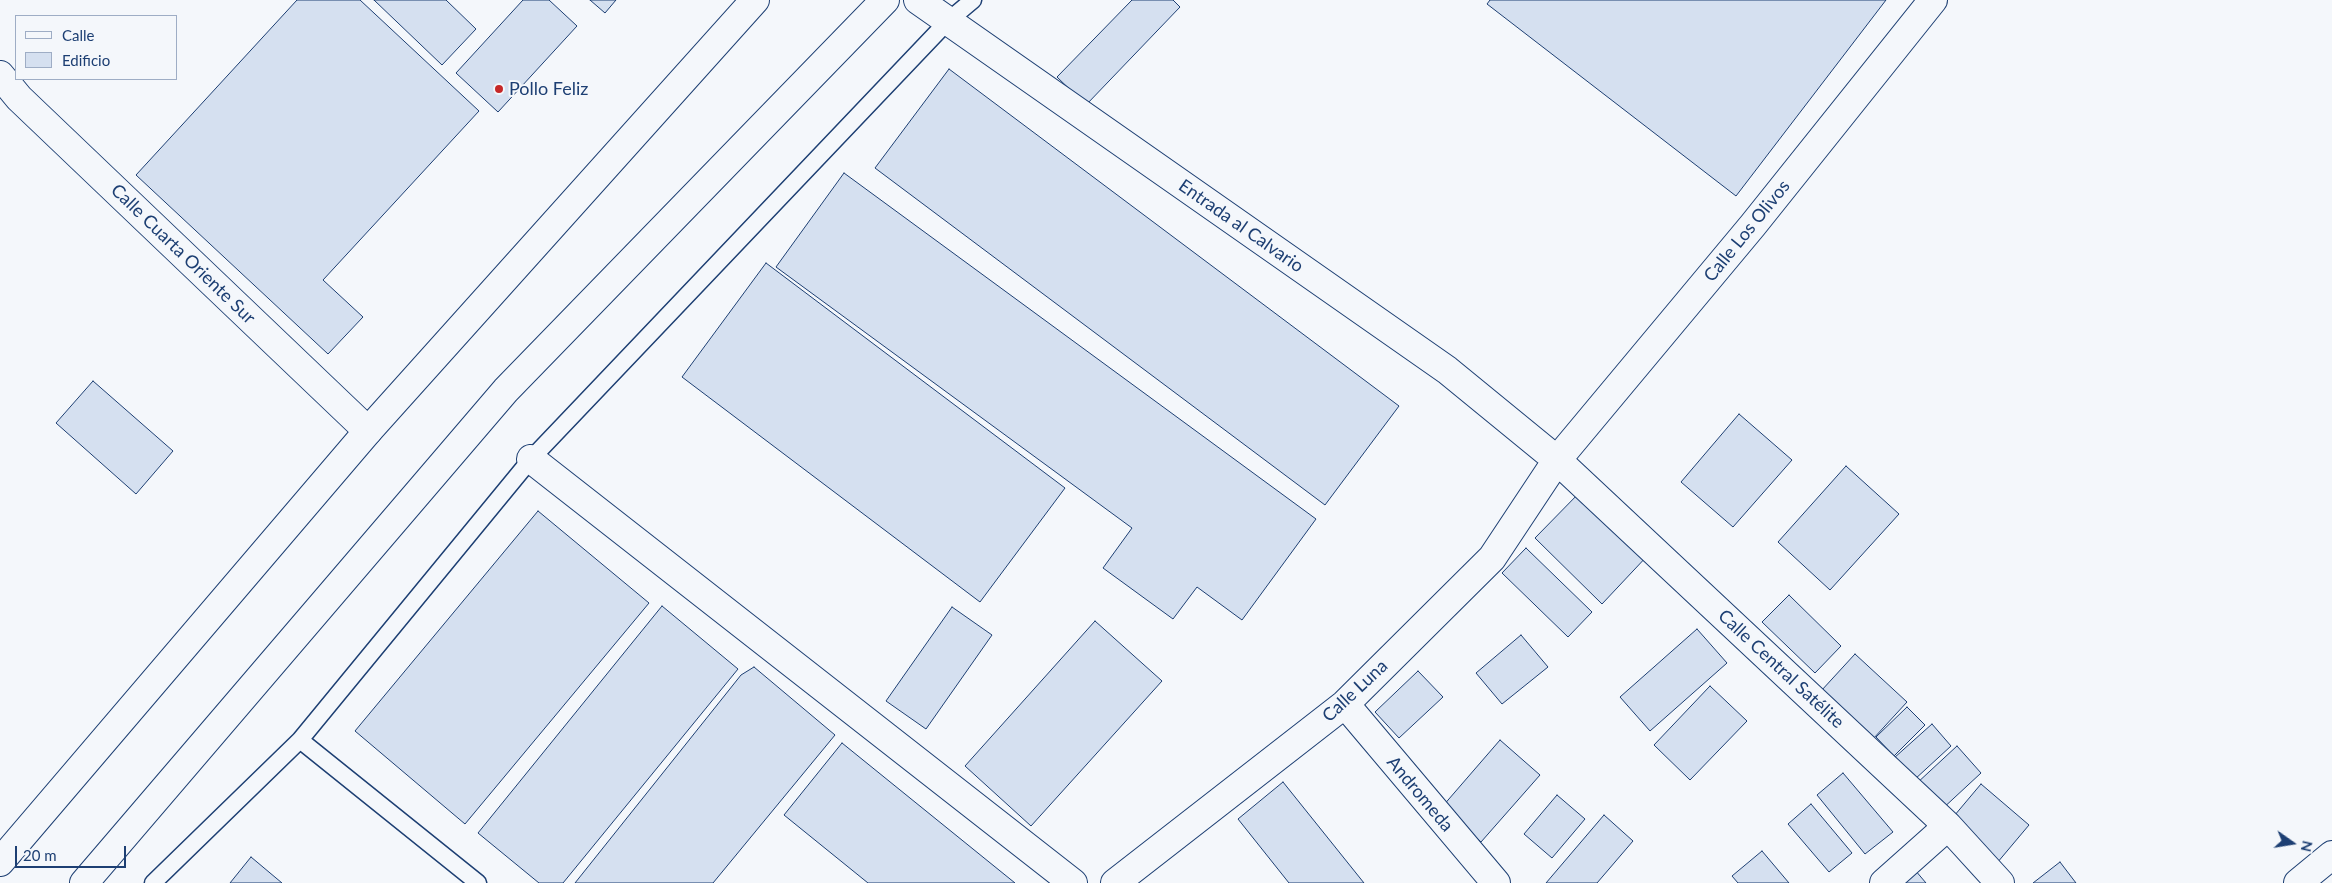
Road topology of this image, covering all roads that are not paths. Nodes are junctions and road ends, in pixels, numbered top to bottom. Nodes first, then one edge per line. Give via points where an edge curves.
1 (755, 0) edge
2 (885, 0) edge
3 (918, 0) edge
4 (972, 0) edge
5 (1934, 0) edge
6 (948, 21) junction
7 (0, 75) edge
8 (368, 432) junction
9 (531, 459) junction
10 (1557, 460) junction
11 (1345, 704) junction
12 (300, 740) junction
13 (1948, 826) junction
14 (2332, 855) edge
15 (0, 862) edge
16 (84, 883) edge
17 (153, 883) edge
18 (478, 883) edge
19 (1073, 883) edge
20 (1115, 883) edge
21 (1496, 883) edge
22 (1884, 883) edge
23 (2000, 883) edge
24 (2298, 883) edge

1 - 8 street
2 - 16 street via 506,390
3 - 6 street, Entrada al Calvario
4 - 6 lane
5 - 10 street, Calle Los Olivos via 1753,225
6 - 9 lane
6 - 10 street, Entrada al Calvario via 1447,370
7 - 8 street, Calle Cuarta Oriente Sur via 19,98
8 - 15 street
9 - 12 lane
9 - 19 street
10 - 11 street, Calle Luna via 1492,558
10 - 13 street, Calle Central Satélite
11 - 20 street, Calle Luna
11 - 21 street, Andromeda
12 - 17 lane
12 - 18 lane
13 - 22 street
13 - 23 street, Calle Central Satélite
14 - 24 street

